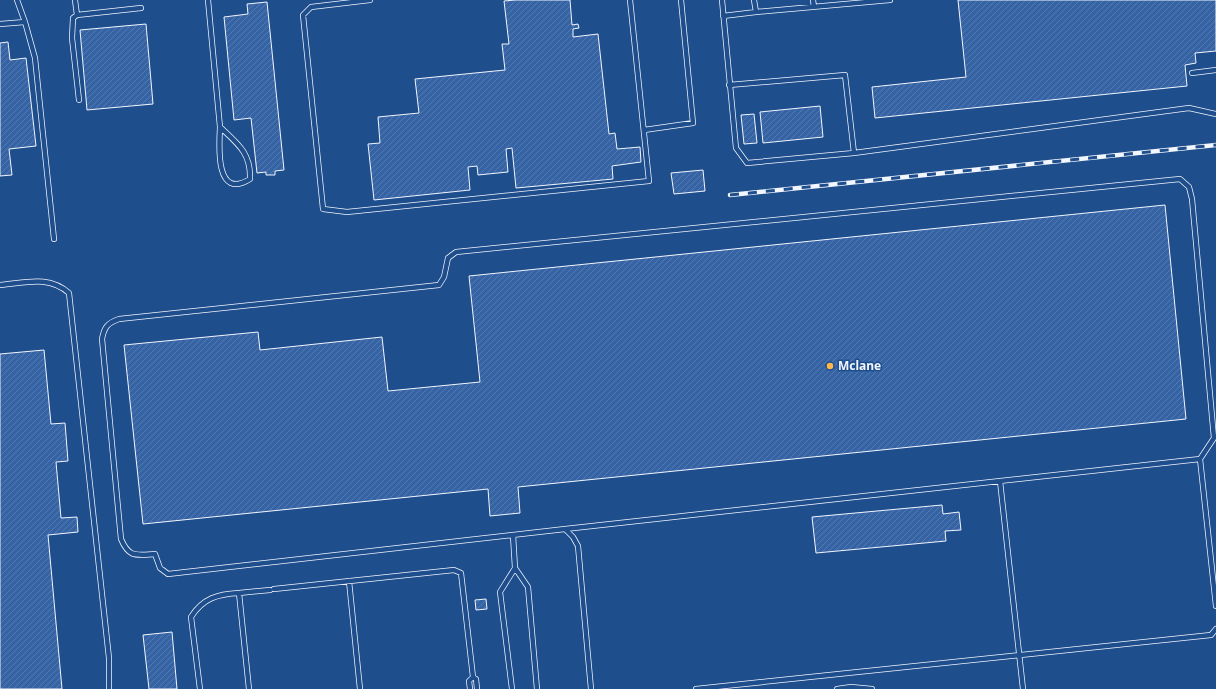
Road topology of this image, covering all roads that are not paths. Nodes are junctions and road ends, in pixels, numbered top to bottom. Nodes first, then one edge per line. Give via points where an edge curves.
1 (17, 0) edge
2 (75, 0) edge
3 (208, 0) edge
4 (370, 0) edge
5 (630, 0) edge
6 (681, 0) edge
7 (722, 0) edge
8 (754, 0) edge
9 (813, 0) edge
10 (890, 0) edge
11 (814, 7) junction
12 (141, 8) dead end
13 (756, 12) junction
14 (77, 15) junction
15 (723, 16) junction
16 (25, 22) junction
17 (0, 24) edge
18 (1216, 70) edge
19 (1192, 73) dead end
20 (729, 85) junction
21 (79, 100) dead end
22 (1216, 114) edge
23 (220, 127) junction
24 (644, 130) junction
25 (854, 153) junction
26 (54, 238) dead end
27 (0, 285) edge
28 (1200, 459) junction
29 (1000, 481) junction
30 (565, 529) junction
31 (513, 535) junction
32 (515, 568) junction
33 (349, 581) junction
34 (239, 593) junction
35 (1216, 606) edge
36 (1216, 628) edge
37 (1020, 655) junction
38 (473, 677) junction
39 (109, 689) edge
40 (200, 689) edge
41 (249, 689) edge
42 (360, 689) edge
43 (470, 689) edge
44 (477, 689) edge
45 (512, 689) edge
46 (537, 689) edge
47 (591, 689) edge
48 (696, 689) edge
49 (837, 689) edge
50 (872, 689) edge
51 (1023, 689) edge

1 - 16 lane
2 - 14 lane
3 - 23 lane
4 - 24 lane via 311,7 303,15 323,209 347,212 649,181
5 - 24 lane
6 - 24 lane via 693,123
7 - 15 lane
8 - 13 lane
9 - 11 lane
10 - 11 lane
11 - 13 lane
12 - 14 lane
13 - 15 lane
14 - 21 lane via 73,18 72,24
15 - 20 lane
16 - 17 lane
16 - 26 lane via 35,58
18 - 19 lane
20 - 25 lane via 736,148 747,163
20 - 25 lane via 845,75
22 - 25 lane via 1189,108
23 - 23 lane via 219,154 224,176 236,184 243,184 250,179 251,164
27 - 39 lane via 45,281 60,286 69,293 109,658
28 - 29 lane
28 - 31 lane via 1214,438 1192,199 1189,187 1180,179 456,252 448,258 444,277 439,285 119,319 110,322 103,329 121,539 126,550 136,555 155,554 160,568 168,574
28 - 35 lane
29 - 30 lane
29 - 37 lane
30 - 31 lane
30 - 47 lane via 578,546
31 - 32 lane
32 - 45 lane via 500,592
32 - 46 lane via 528,587
33 - 34 lane
33 - 38 lane via 454,570 461,573
33 - 42 lane
34 - 40 lane via 226,593 208,599 191,617
34 - 41 lane
36 - 37 lane via 1211,635
37 - 48 lane
37 - 51 lane
38 - 43 lane via 469,681
38 - 44 lane via 476,679
49 - 50 lane

